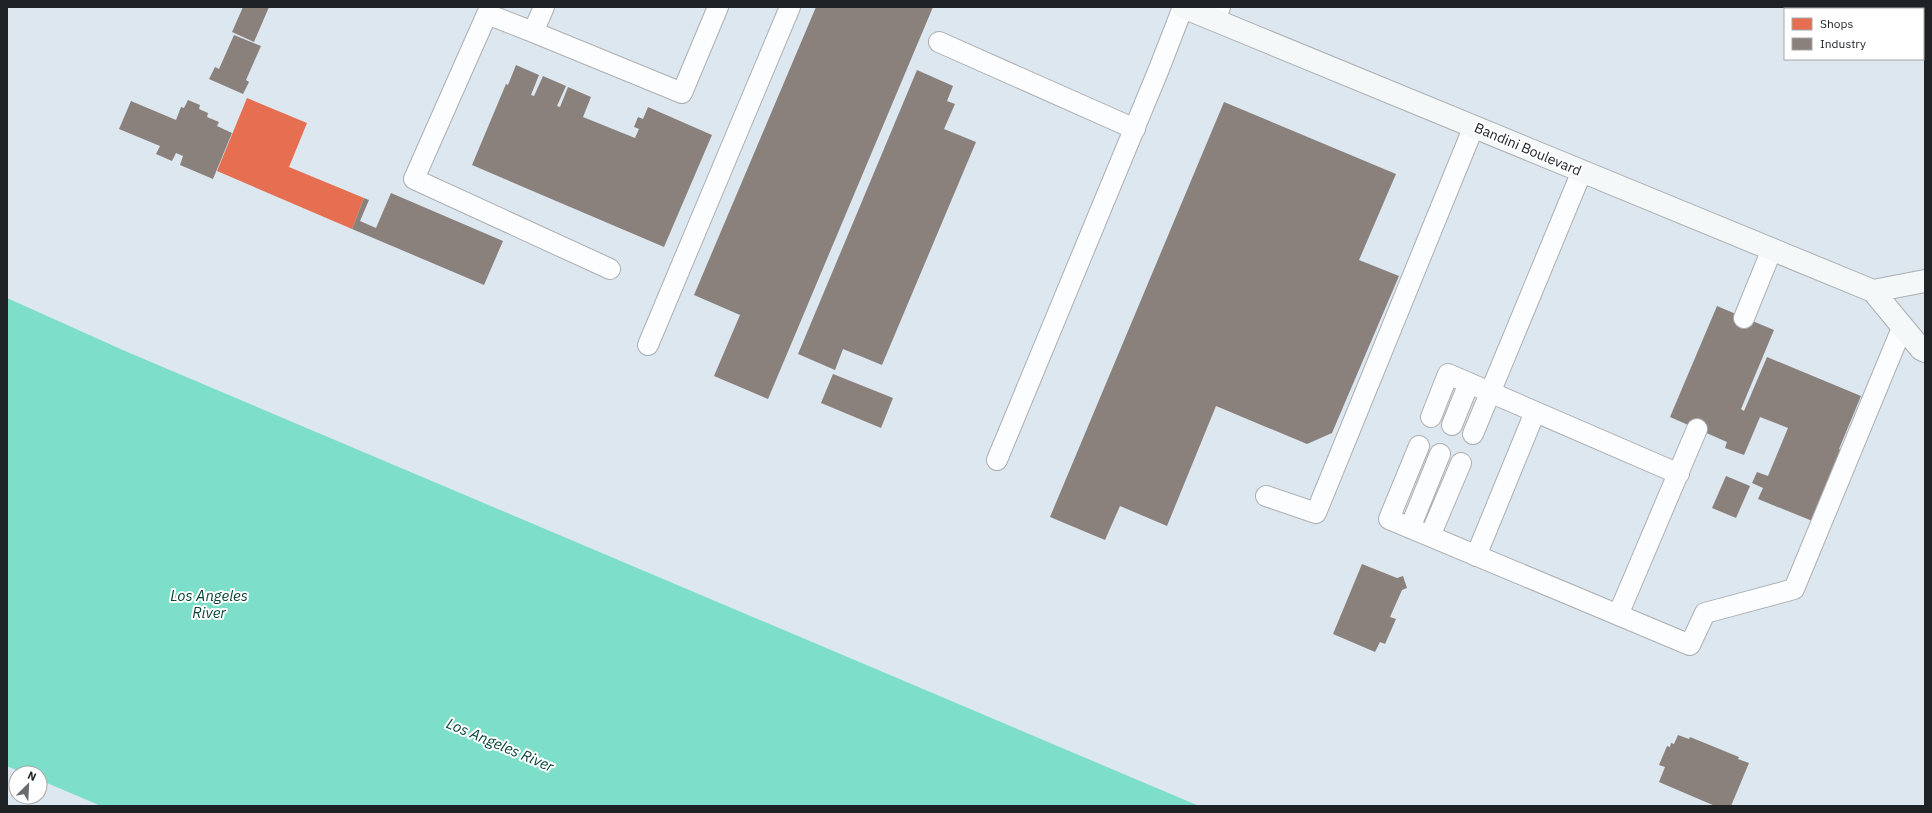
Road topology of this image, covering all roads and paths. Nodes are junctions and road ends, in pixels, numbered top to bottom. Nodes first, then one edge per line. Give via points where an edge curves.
1 (544, 7) edge
2 (718, 7) edge
3 (790, 7) edge
4 (1183, 7) edge
5 (1218, 13) edge
6 (533, 32) junction
7 (939, 42) dead end
8 (1474, 126) junction
9 (1135, 129) junction
10 (1582, 171) junction
11 (1772, 249) junction
12 (610, 269) dead end
13 (1925, 281) edge
14 (1872, 290) junction
15 (1744, 318) dead end
16 (1902, 328) junction
17 (648, 345) dead end
18 (1925, 351) edge
19 (1469, 383) junction
20 (1490, 392) junction
21 (1535, 412) junction
22 (1431, 417) dead end
23 (1452, 426) dead end
24 (1697, 429) dead end
25 (1473, 434) dead end
26 (1419, 446) dead end
27 (1440, 454) dead end
28 (997, 460) dead end
29 (1461, 463) dead end
30 (1679, 474) junction
31 (1266, 496) dead end
32 (1410, 528) junction
33 (1430, 536) junction
34 (1476, 556) junction
35 (1618, 615) junction

1 - 6 lane
2 - 6 lane via 682,93
3 - 17 lane
4 - 5 main road, Bandini Boulevard
4 - 9 lane
5 - 8 main road, Bandini Boulevard
6 - 12 lane via 487,14 414,179
7 - 9 lane
8 - 10 main road, Bandini Boulevard
8 - 31 lane via 1316,513
9 - 28 lane
10 - 11 main road, Bandini Boulevard
10 - 20 lane
11 - 14 main road, Bandini Boulevard
11 - 15 lane
13 - 14 main road
14 - 16 main road, Bandini Boulevard
16 - 18 main road, Bandini Boulevard
16 - 35 lane via 1794,589 1705,613 1690,645
19 - 20 lane
19 - 22 lane via 1448,374
19 - 23 lane
20 - 21 lane
20 - 25 lane
21 - 30 lane
21 - 34 lane
24 - 30 lane
26 - 32 lane via 1389,519
27 - 32 lane
29 - 33 lane
30 - 35 lane
32 - 33 lane
33 - 34 lane
34 - 35 lane

